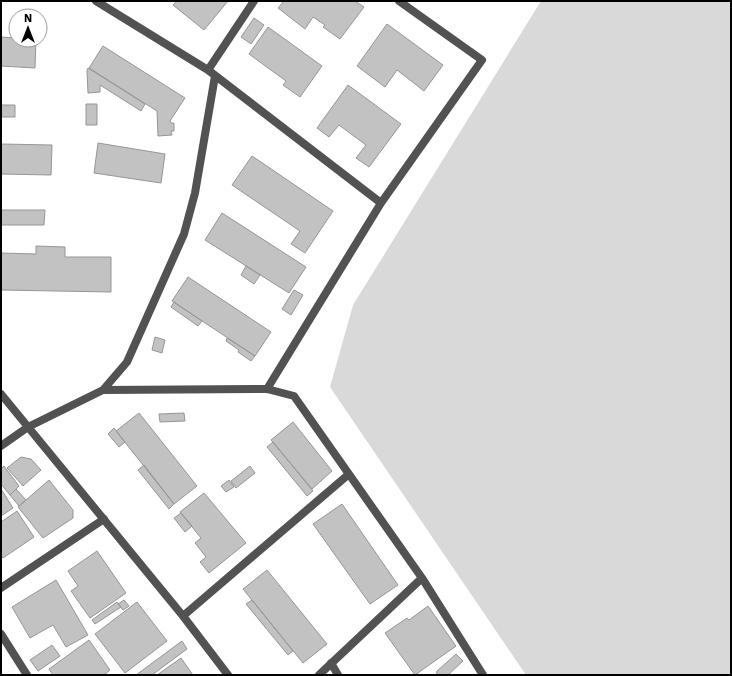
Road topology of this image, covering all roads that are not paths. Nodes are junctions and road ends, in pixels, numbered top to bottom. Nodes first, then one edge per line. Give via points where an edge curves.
1 (96, 1) edge
2 (254, 1) edge
3 (399, 1) edge
4 (208, 70) junction
5 (215, 76) junction
6 (381, 204) junction
7 (267, 389) junction
8 (103, 390) junction
9 (1, 394) edge
10 (28, 427) junction
11 (1, 446) edge
12 (349, 474) junction
13 (104, 519) junction
14 (422, 578) junction
15 (1, 588) edge
16 (183, 616) junction
17 (1, 634) edge
18 (332, 663) junction
19 (27, 675) edge
20 (228, 675) edge
21 (319, 675) edge
22 (338, 675) edge
23 (483, 675) edge

1 - 4 street
2 - 4 street
3 - 6 street via 482,60
4 - 5 street
5 - 6 street
5 - 8 street via 195,193 184,234 127,362
6 - 7 street
7 - 8 street
7 - 12 street via 294,396
8 - 10 street
9 - 10 street
10 - 11 street
10 - 13 street
12 - 14 street
12 - 16 street
13 - 15 street
13 - 16 street
14 - 18 street
14 - 23 street
16 - 20 street
17 - 19 street
18 - 21 street
18 - 22 street

